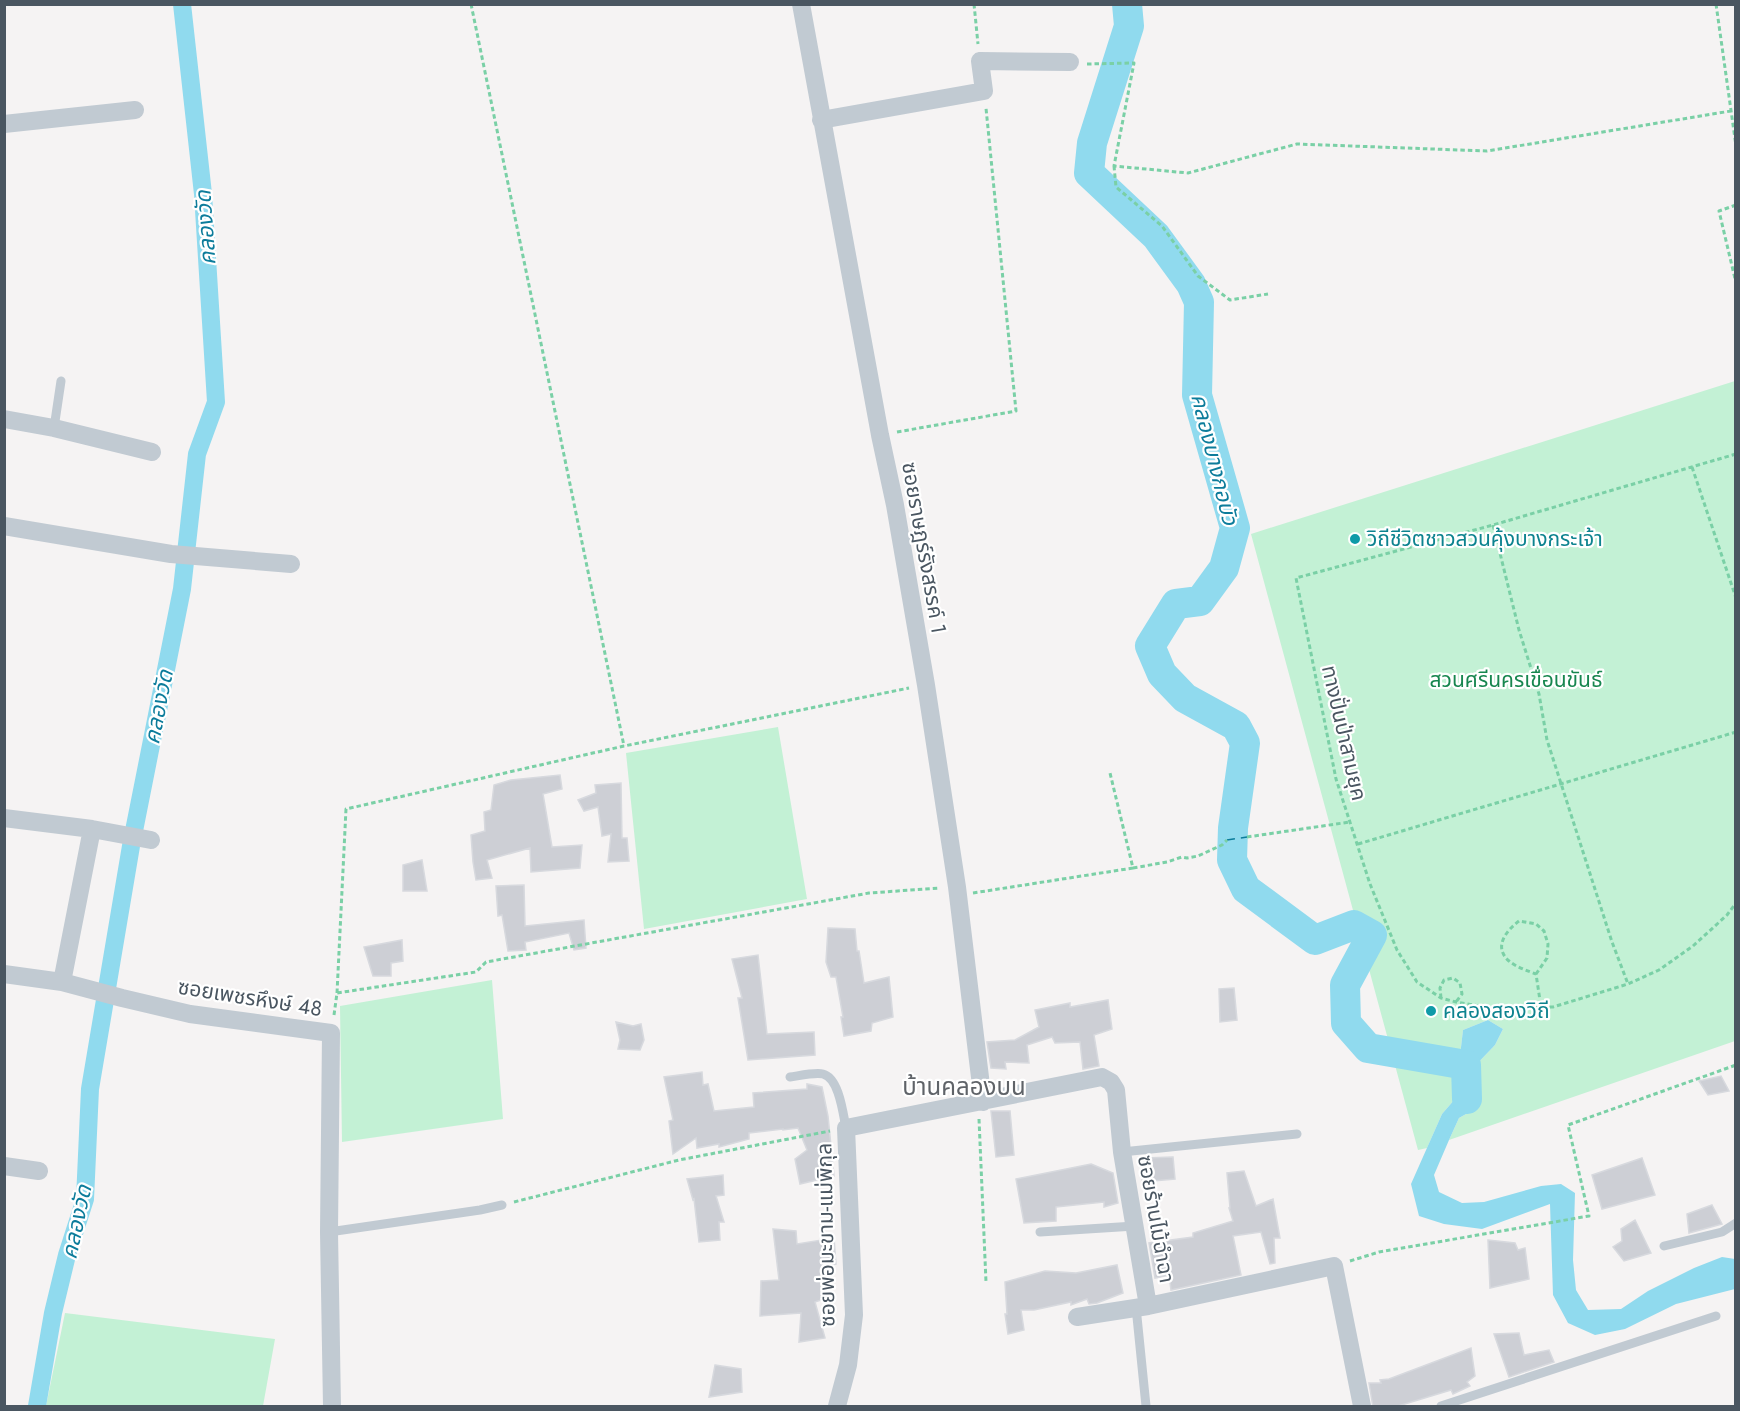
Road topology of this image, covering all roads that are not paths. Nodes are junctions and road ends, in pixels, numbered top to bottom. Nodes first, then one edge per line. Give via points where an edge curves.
1 (801, 4) edge
2 (1070, 62) road end
3 (135, 110) dead end
4 (821, 120) junction
5 (4, 124) edge
6 (61, 381) dead end
7 (4, 419) edge
8 (54, 428) junction
9 (152, 452) dead end
10 (4, 526) edge
11 (291, 564) dead end
12 (4, 818) edge
13 (94, 830) junction
14 (151, 840) dead end
15 (4, 974) edge
16 (62, 982) junction
17 (790, 1077) dead end
18 (981, 1102) junction
19 (846, 1128) junction
20 (1298, 1134) dead end
21 (1122, 1152) junction
22 (4, 1166) edge
23 (39, 1172) dead end
24 (502, 1205) road end
25 (1736, 1223) edge
26 (1135, 1226) junction
27 (329, 1232) junction
28 (1040, 1232) dead end
29 (1664, 1246) dead end
30 (1142, 1306) junction
31 (1716, 1316) dead end
32 (1077, 1317) dead end
33 (332, 1407) edge
34 (837, 1407) edge
35 (1146, 1407) edge
36 (1362, 1407) edge
37 (1441, 1407) edge

1 - 4 street, ซอยราษฎร์รังสรรค์ 1
2 - 4 street via 980,61 984,91
3 - 5 street
4 - 18 street, ซอยราษฎร์รังสรรค์ 1 via 926,685 958,891
6 - 8 lane
7 - 8 street
8 - 9 street
10 - 11 street via 171,554
12 - 13 street
13 - 14 street
13 - 16 street
15 - 16 street, ซอยเพชรหึงษ์ 48
16 - 27 street, ซอยเพชรหึงษ์ 48 via 190,1014 331,1033
17 - 19 lane via 822,1073 831,1078
18 - 19 street, ซอยพ่อมะขาม-แม่พิกุล
18 - 21 street, ซอยร้านไม้ฉำฉา via 1102,1077 1116,1090
19 - 34 street, ซอยพ่อมะขาม-แม่พิกุล via 854,1315 848,1365
20 - 21 lane
21 - 26 street, ซอยร้านไม้ฉำฉา
22 - 23 street
24 - 27 lane
25 - 29 lane via 1722,1232
26 - 28 lane
26 - 30 street, ซอยร้านไม้ฉำฉา
27 - 33 street, ซอยเพชรหึงษ์ 48
30 - 32 street
30 - 35 lane
30 - 36 street, ซอยร้านไม้ฉำฉา via 1334,1266
31 - 37 lane

